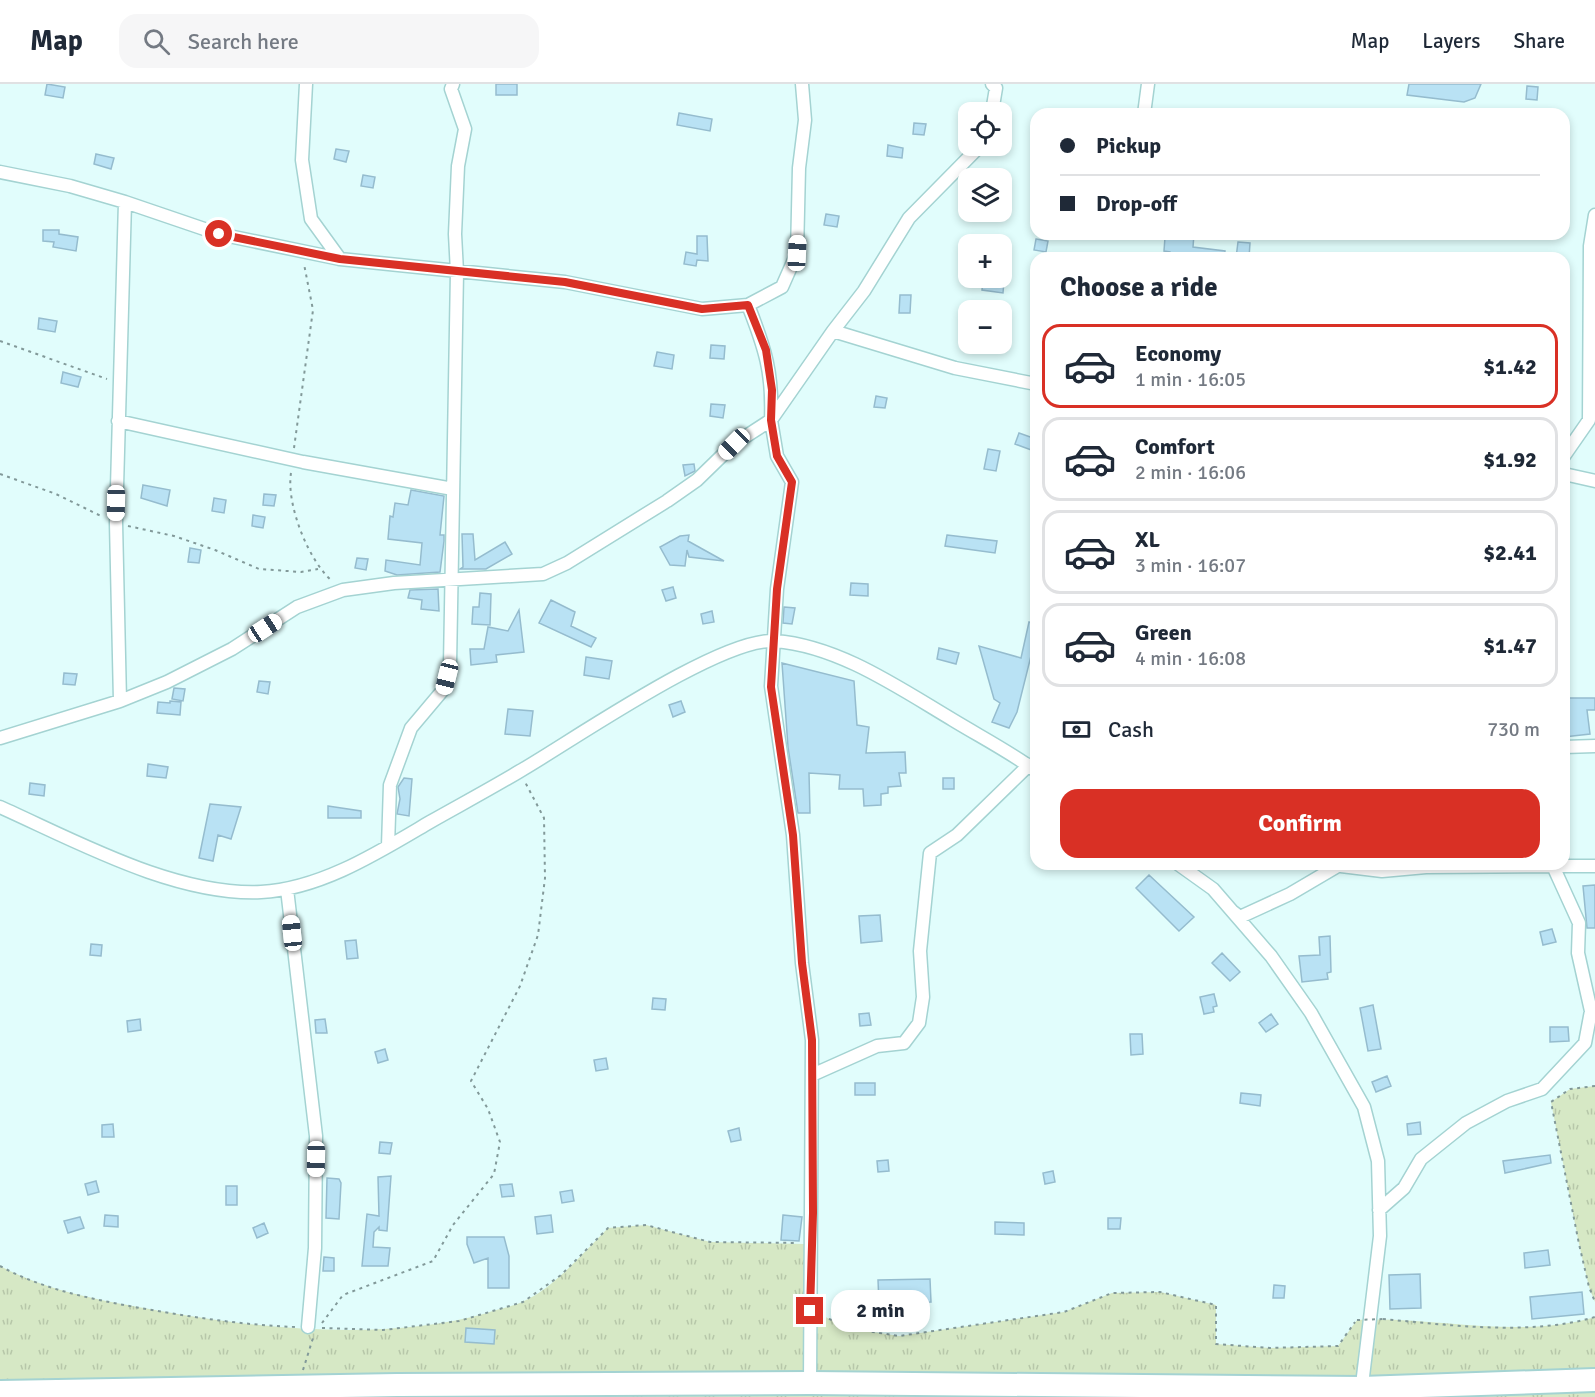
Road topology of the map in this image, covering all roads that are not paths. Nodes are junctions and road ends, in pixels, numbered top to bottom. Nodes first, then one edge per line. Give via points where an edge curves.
1 (306, 84) edge
2 (453, 84) edge
3 (802, 84) edge
4 (1148, 84) edge
5 (995, 85) edge
6 (993, 102) edge
7 (1145, 108) edge
8 (971, 156) edge
9 (0, 172) edge
10 (125, 202) junction
11 (1595, 215) edge
12 (340, 259) junction
13 (457, 272) junction
14 (748, 305) junction
15 (833, 331) junction
16 (1030, 383) edge
17 (771, 420) junction
18 (118, 421) junction
19 (1570, 447) edge
20 (1570, 475) edge
21 (1595, 481) edge
22 (453, 489) junction
23 (452, 581) junction
24 (772, 641) junction
25 (120, 701) junction
26 (0, 738) edge
27 (1570, 747) edge
28 (1595, 747) edge
29 (1030, 766) edge
30 (1030, 771) edge
31 (0, 807) edge
32 (388, 846) junction
33 (1570, 865) edge
34 (1595, 866) edge
35 (1183, 870) edge
36 (1184, 870) edge
37 (1331, 870) edge
38 (1375, 870) edge
39 (1393, 870) edge
40 (1555, 870) edge
41 (287, 889) junction
42 (812, 1075) junction
43 (1379, 1210) junction
44 (313, 1327) road end
45 (1595, 1380) edge
46 (810, 1383) junction
47 (0, 1392) edge
48 (1362, 1392) edge

1 - 12 street via 302,160 311,219
2 - 13 street via 465,129 458,166
3 - 14 street via 804,120 797,253 782,287
4 - 7 street
5 - 6 street
8 - 15 street via 909,218 864,291
9 - 10 street
10 - 12 street via 219,234
10 - 18 street
11 - 19 street via 1590,246 1589,420
12 - 13 street
13 - 14 street via 565,282 702,309
13 - 22 street
14 - 17 street via 766,350 772,390
15 - 16 street via 955,368
15 - 17 street
17 - 23 street via 734,444 697,480 668,501 567,563 543,574
17 - 24 street via 777,456 792,482
18 - 22 street via 303,462
18 - 25 street
20 - 21 street
22 - 23 street
23 - 25 street via 343,590 297,607 232,649
23 - 32 street via 450,665 443,690 411,728 390,785
24 - 29 street via 831,655 876,675
24 - 32 street via 726,652
24 - 42 street via 771,687 793,835
25 - 26 street
27 - 28 street
30 - 42 street via 957,835 930,853 920,951 923,997 919,1023 904,1043 877,1046
31 - 41 street via 150,873 217,888 258,892
32 - 41 street via 329,875
33 - 34 street
35 - 37 street via 1240,917
36 - 43 street via 1220,897 1271,956 1311,1013 1364,1107 1378,1161
38 - 39 street
40 - 43 street via 1579,923 1578,953 1591,1011 1585,1043 1542,1089 1466,1122 1421,1159 1404,1188
41 - 44 street via 316,1137
42 - 46 street
43 - 48 street via 1375,1296
45 - 48 highway
46 - 47 highway
46 - 48 highway

